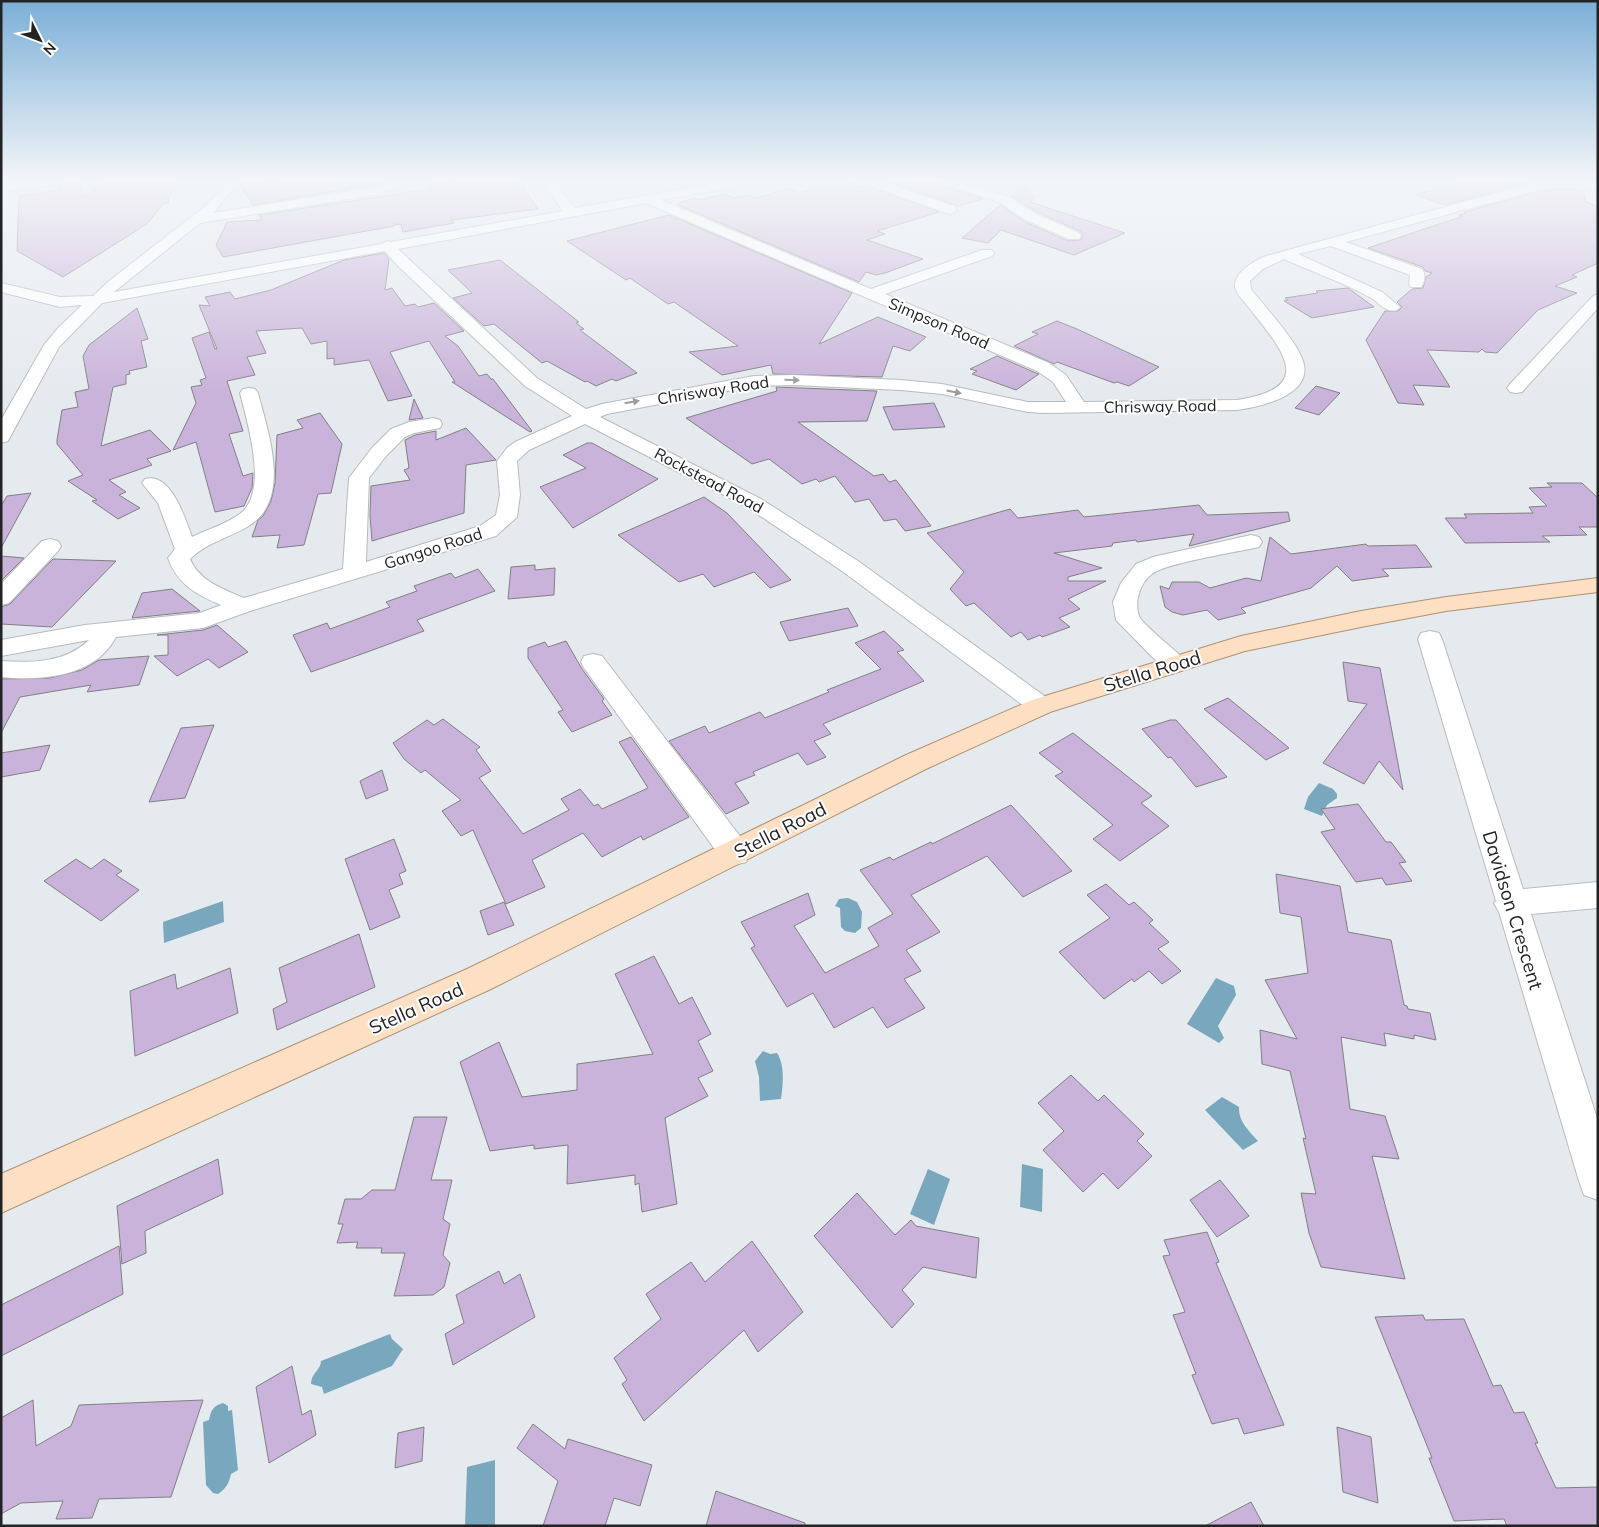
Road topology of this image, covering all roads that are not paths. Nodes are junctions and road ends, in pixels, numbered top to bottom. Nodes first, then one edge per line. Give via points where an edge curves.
1 (158, 250) edge
2 (365, 250) edge
3 (392, 250) edge
4 (768, 250) edge
5 (1298, 250) edge
6 (1356, 250) edge
7 (988, 253) dead end
8 (1285, 254) junction
9 (1416, 284) dead end
10 (1, 287) edge
11 (871, 294) junction
12 (1598, 299) edge
13 (95, 300) junction
14 (1392, 306) dead end
15 (1516, 388) dead end
16 (249, 393) dead end
17 (1078, 407) junction
18 (586, 417) junction
19 (433, 424) dead end
20 (1, 437) edge
21 (152, 483) dead end
22 (1251, 542) dead end
23 (50, 546) dead end
24 (186, 550) junction
25 (354, 572) junction
26 (1598, 585) edge
27 (1, 598) edge
28 (242, 606) junction
29 (108, 630) junction
30 (1430, 639) dead end
31 (1, 648) edge
32 (593, 662) dead end
33 (1174, 664) junction
34 (1, 669) edge
35 (1041, 706) junction
36 (735, 853) junction
37 (1598, 895) edge
38 (1510, 903) junction
39 (1598, 1181) edge
40 (1, 1194) edge

1 - 13 street
2 - 13 street
3 - 18 street, Rockstead Road via 531,382
4 - 11 street, Simpson Road
5 - 8 street, Chrisway Road
6 - 9 street via 1416,272
7 - 11 street
8 - 14 street via 1377,295
8 - 17 street, Chrisway Road via 1251,270 1242,286 1296,366 1292,380 1280,392 1264,401 1237,405
10 - 13 street via 60,302
11 - 17 street, Simpson Road via 1051,372 1066,386
12 - 15 street
13 - 20 street via 52,345
16 - 24 street via 264,460 258,506 240,523
18 -> 17 street, Chrisway Road via 614,406 771,380 901,385 942,389 1028,407
18 - 25 street, Gangoo Road via 514,452 507,461 509,508 499,524 473,537
18 - 35 street, Rockstead Road via 754,503 850,566
19 - 25 street via 409,428 398,434 359,478
21 - 24 street via 168,502
22 - 33 street via 1161,562 1144,569 1132,583 1125,602 1128,620
23 - 27 street
24 - 28 street via 179,558 190,579
25 - 28 street, Gangoo Road
26 - 33 main road, Stella Road via 1446,604 1353,621 1241,644
28 - 29 street, Gangoo Road via 188,623
29 - 31 street, Gangoo Road
29 - 34 street via 93,652 79,660 17,671
30 - 38 street, Davidson Crescent
32 - 36 street
33 - 35 main road, Stella Road
35 - 36 main road, Stella Road via 916,762
36 - 40 main road, Stella Road via 479,979
37 - 38 street
38 - 39 street, Davidson Crescent

